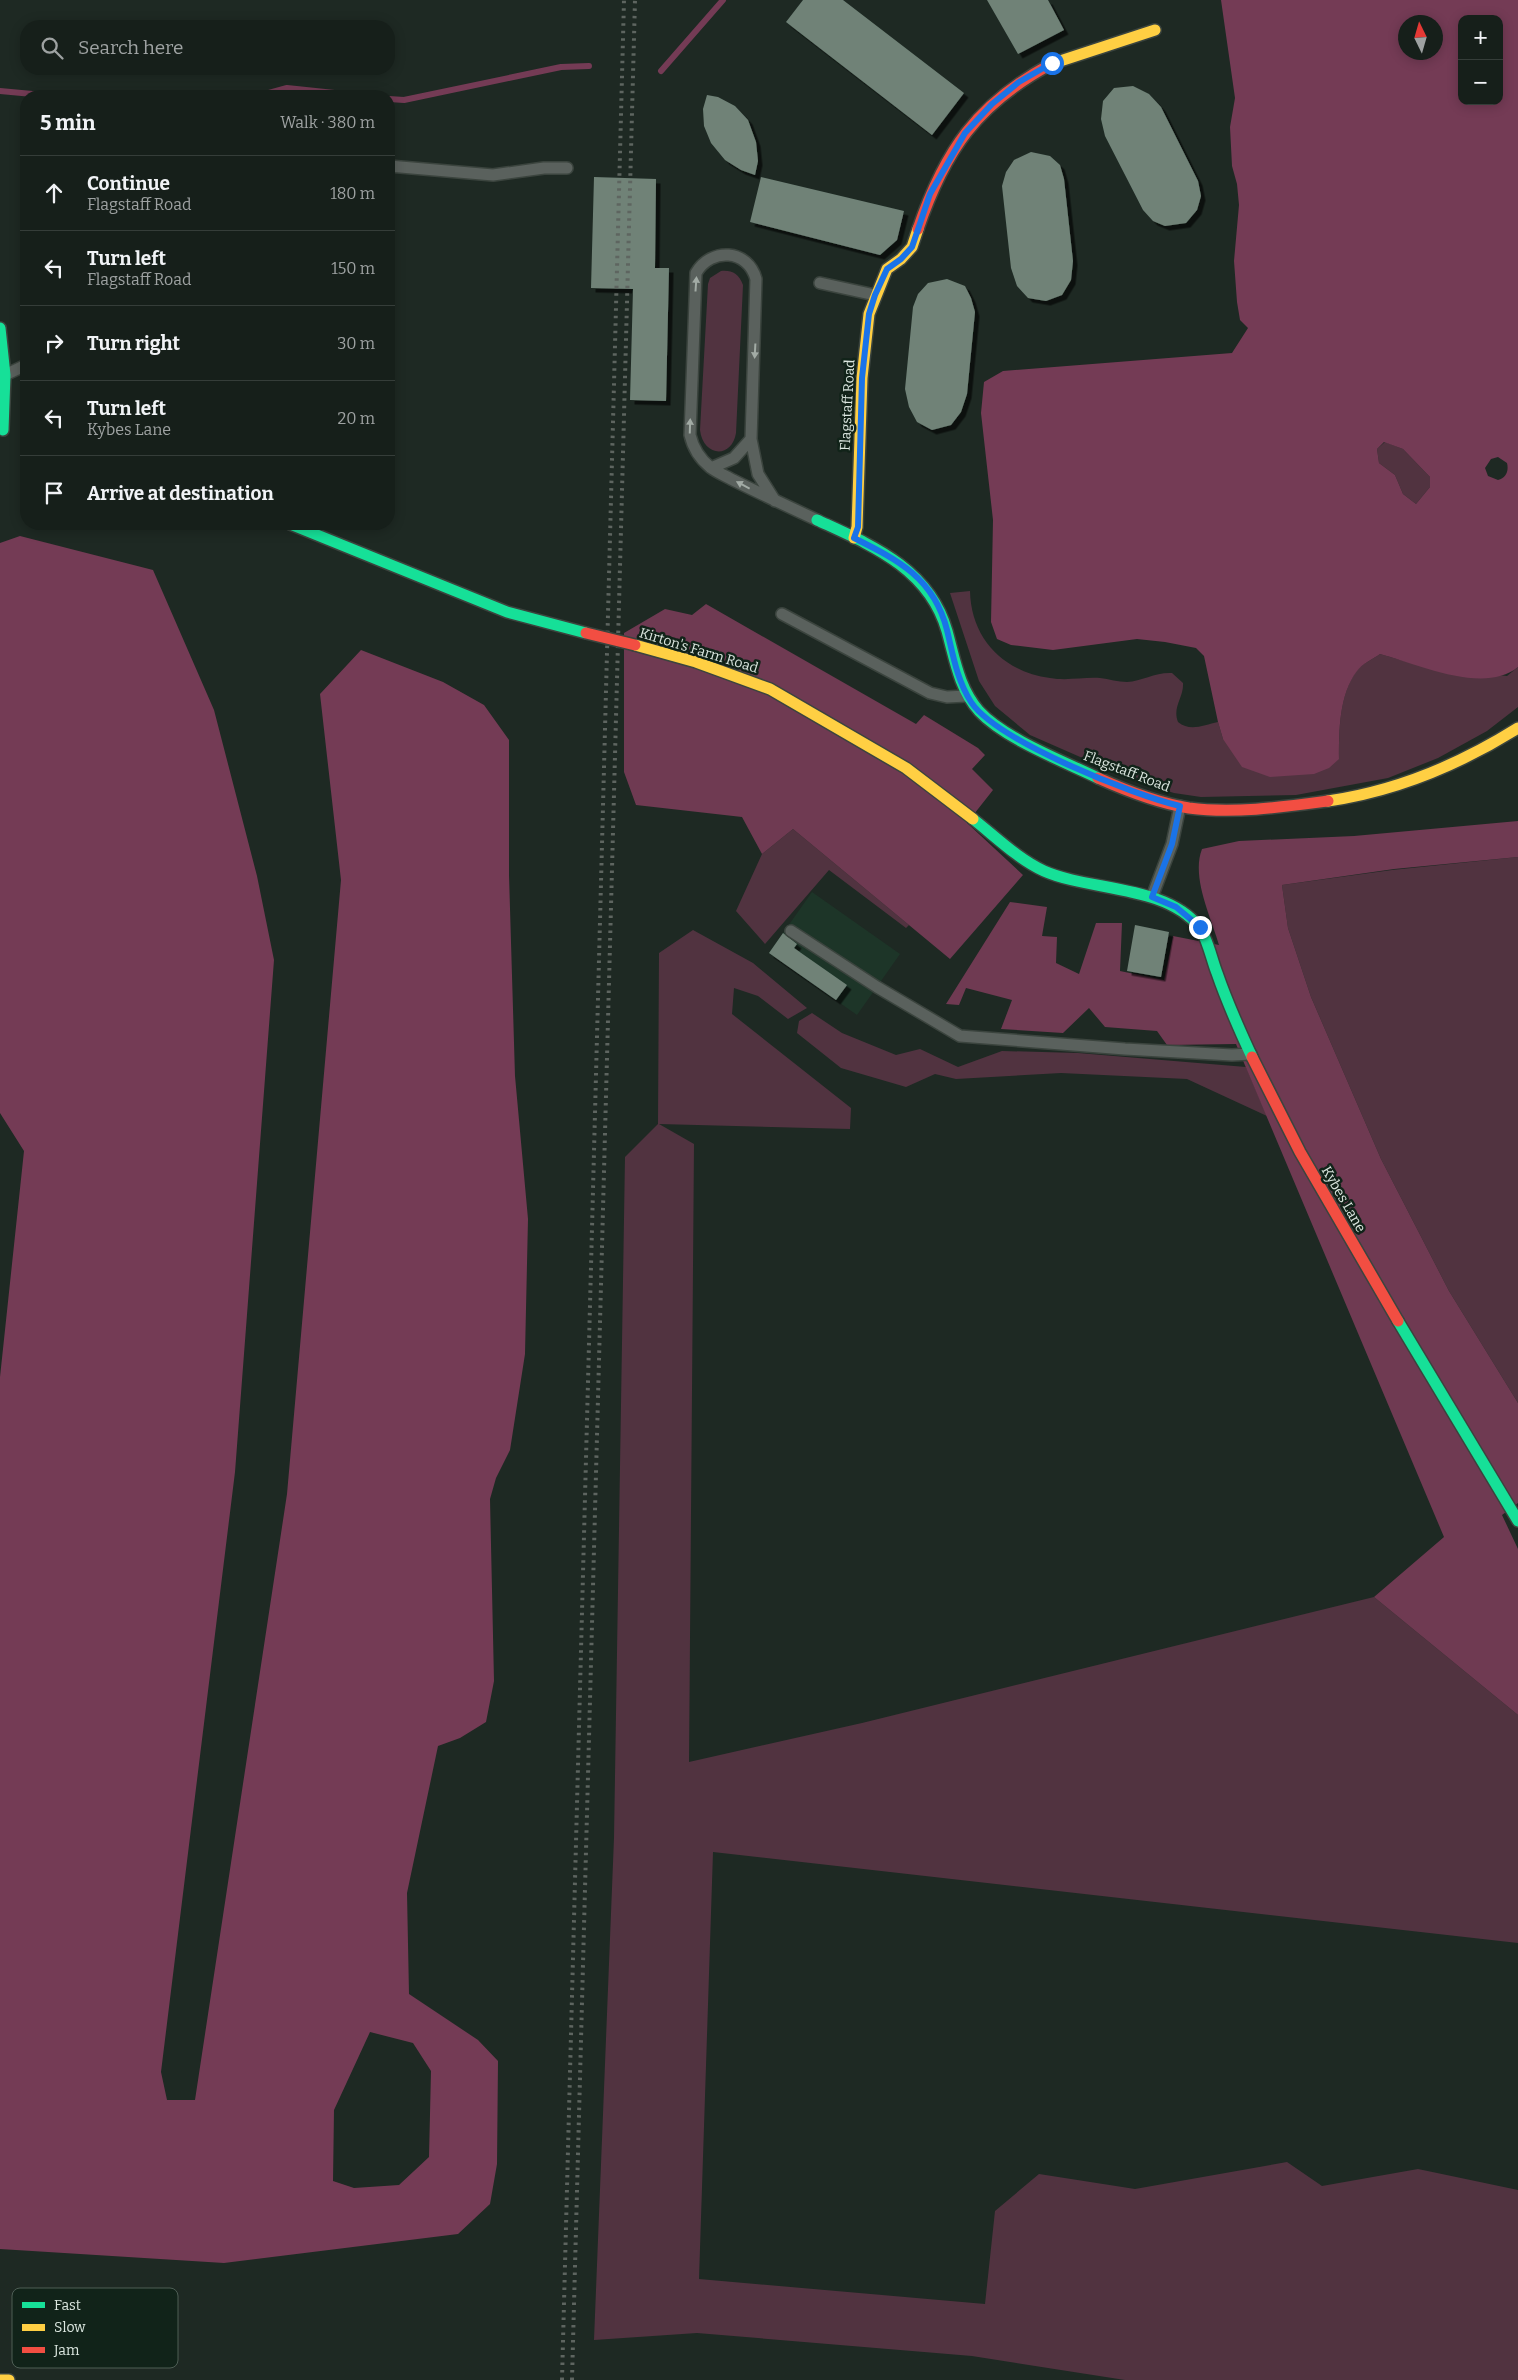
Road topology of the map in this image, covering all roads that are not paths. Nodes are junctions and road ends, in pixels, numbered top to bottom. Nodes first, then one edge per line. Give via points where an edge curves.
1 (1155, 30) dead end
2 (395, 167) edge
3 (567, 168) dead end
4 (820, 283) dead end
5 (875, 295) junction
6 (0, 328) edge
7 (20, 367) edge
8 (5, 375) junction
9 (5, 431) edge
10 (751, 440) junction
11 (711, 468) junction
12 (775, 501) junction
13 (817, 520) joint
14 (305, 530) edge
15 (854, 538) junction
16 (782, 614) dead end
17 (968, 696) junction
18 (1518, 728) edge
19 (1180, 806) junction
20 (1152, 897) junction
21 (792, 931) dead end
22 (1251, 1054) junction
23 (1518, 1521) edge
24 (0, 2380) edge
25 (9, 2380) edge

1 - 5 main road, Flagstaff Road via 1052,63 1019,82 992,104 965,133 942,169 912,247 887,269
2 - 3 lane via 493,175
4 - 5 lane
5 - 15 main road, Flagstaff Road via 869,314 862,378 858,527
6 - 8 main road
7 - 8 lane
8 - 9 main road
10 - 11 lane via 734,458
11 -> 10 lane via 697,454 690,435 695,287 696,273 704,262 725,255 748,262 756,279
10 - 12 lane via 758,474
12 -> 11 lane
12 - 13 lane
13 - 15 main road, Flagstaff Road
14 - 20 main road, Kirton's Farm Road, bridge via 507,612 696,662 770,689 906,768 1026,860 1045,870 1087,883
15 - 17 main road, Flagstaff Road via 908,567 931,594 946,628 957,675
16 - 17 lane via 930,693 947,697
17 - 19 main road, Flagstaff Road via 1003,730 1088,773 1150,799
18 - 19 main road, Flagstaff Road via 1469,758 1378,793 1287,807 1212,809
19 - 20 lane via 1172,844
20 - 22 main road, Kybes Lane via 1176,907 1200,927 1232,1016
21 - 22 lane via 960,1036 1125,1049
22 - 23 main road, Kybes Lane via 1304,1160
24 - 25 main road

